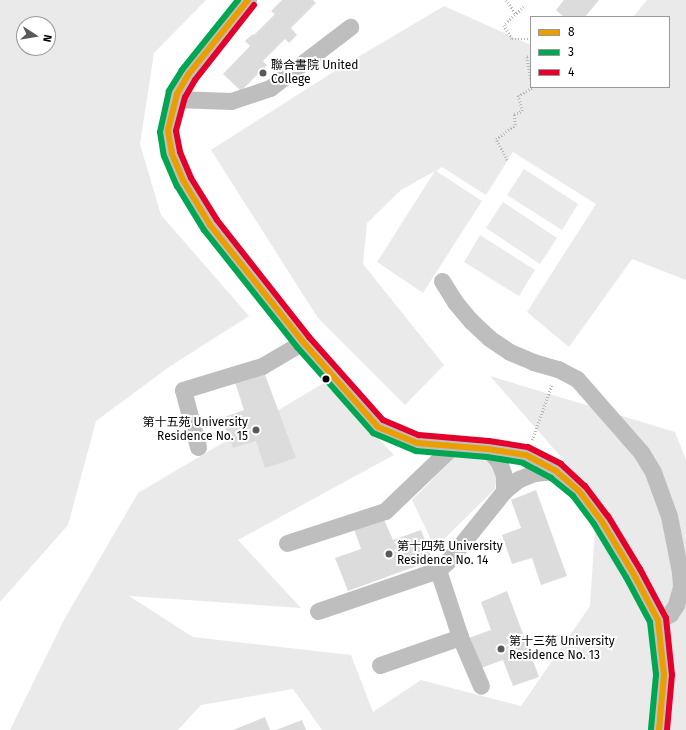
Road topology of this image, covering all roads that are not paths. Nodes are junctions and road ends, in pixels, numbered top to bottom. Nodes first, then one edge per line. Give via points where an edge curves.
1 (248, 0) edge
2 (350, 27) dead end
3 (176, 99) junction
4 (442, 281) dead end
5 (303, 342) junction
6 (198, 447) dead end
7 (452, 447) junction
8 (488, 449) junction
9 (556, 471) junction
10 (504, 491) junction
11 (287, 543) dead end
12 (438, 570) junction
13 (318, 611) dead end
14 (658, 620) junction
15 (460, 637) junction
16 (380, 665) dead end
17 (481, 686) dead end
18 (659, 730) edge

1 - 3 street via 188,75
2 - 3 street via 270,88 231,101
3 - 5 street via 168,131 172,154 184,182 210,225
4 - 14 street via 454,302 489,338 533,362 558,369 578,379 641,452 653,472 669,516 680,572 681,587 676,605 670,614
5 - 6 street via 262,366 183,390
5 - 7 street via 378,427 417,443
7 - 8 street
7 - 11 street via 385,511
8 - 9 street via 526,455
8 - 10 street via 499,462 504,476
9 - 10 street via 534,473 519,479
9 - 14 street via 579,491 601,520
10 - 12 street
12 - 13 street
12 - 15 street
14 - 18 street via 664,675
15 - 16 street
15 - 17 street

